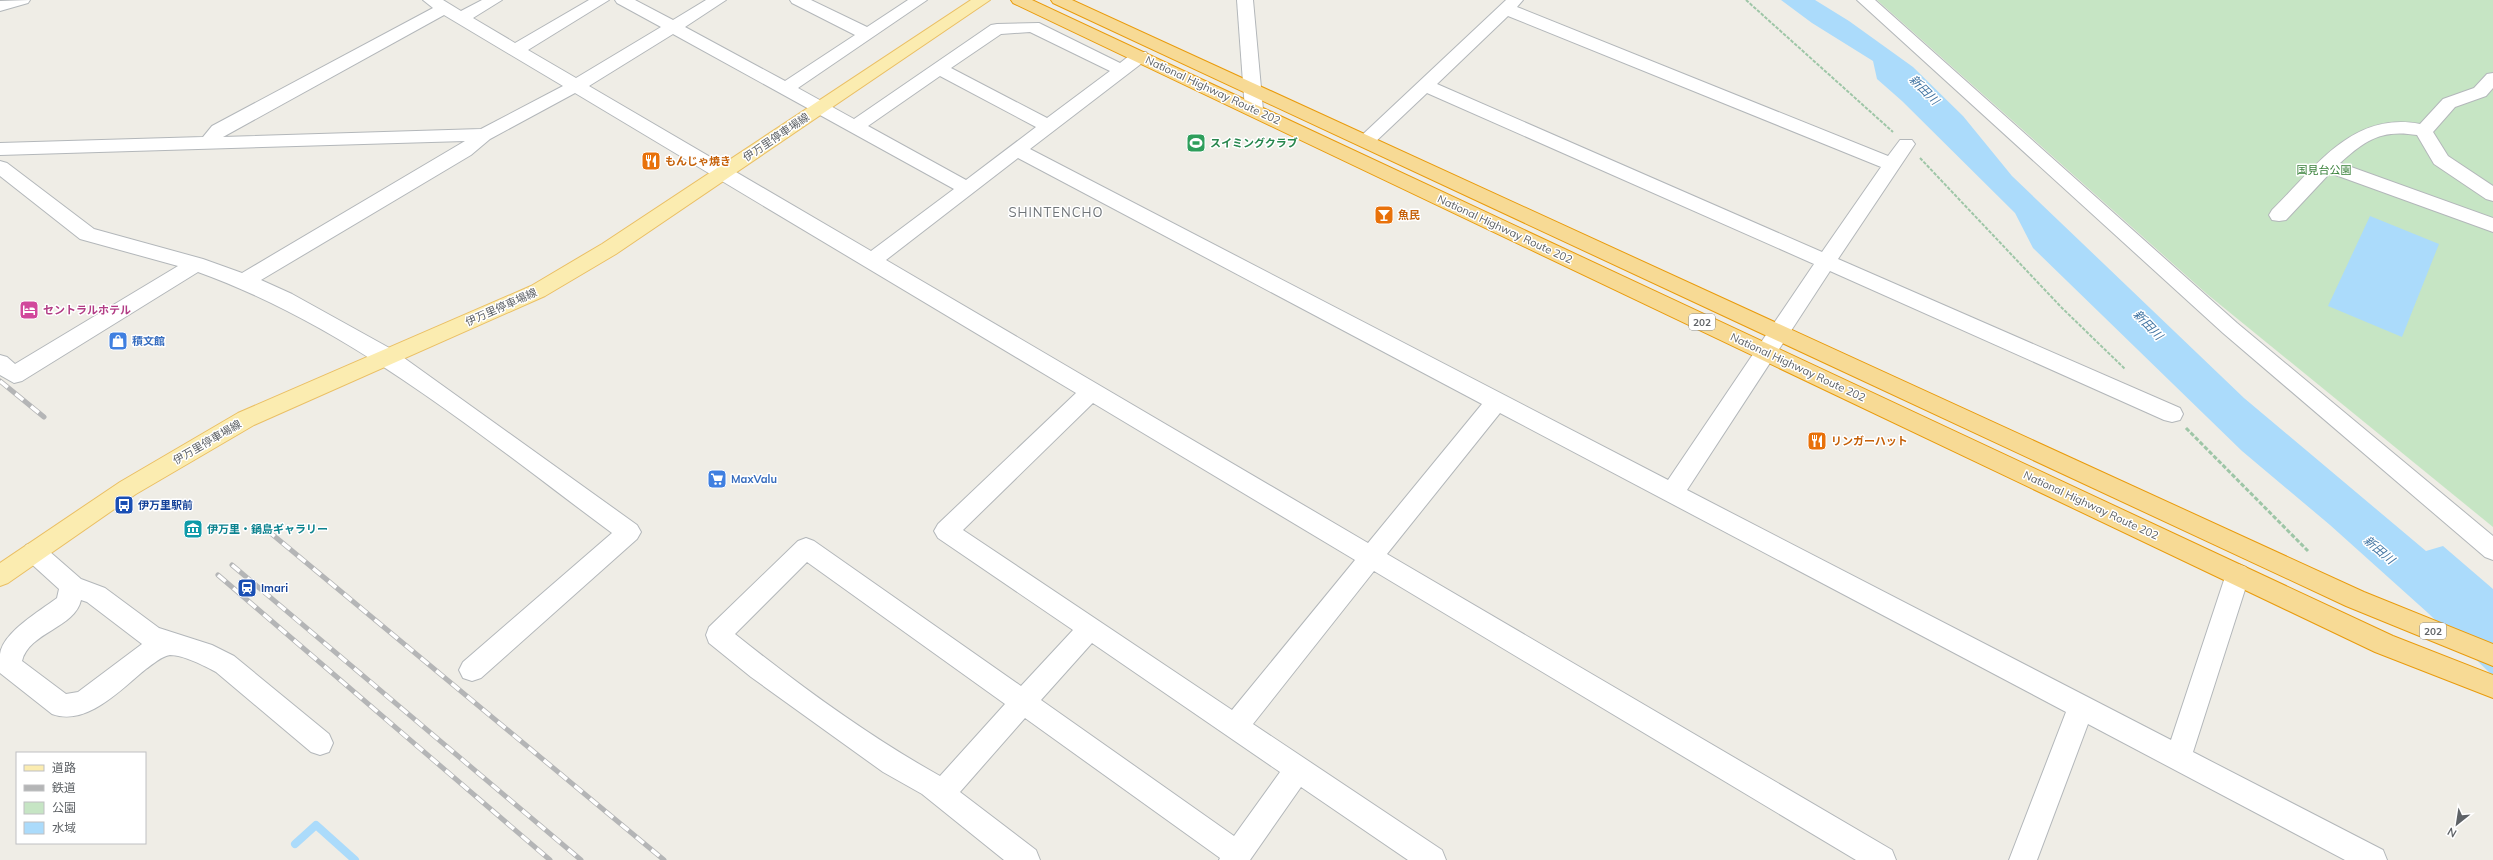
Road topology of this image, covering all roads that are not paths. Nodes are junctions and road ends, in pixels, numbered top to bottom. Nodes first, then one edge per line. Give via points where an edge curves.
1 (22, 0) edge
2 (494, 0) edge
3 (601, 0) edge
4 (623, 0) edge
5 (718, 0) edge
6 (798, 0) edge
7 (919, 0) edge
8 (982, 0) edge
9 (1019, 0) edge
10 (1059, 0) edge
11 (1245, 0) edge
12 (1865, 0) edge
13 (1510, 4) edge
14 (0, 6) edge
15 (446, 9) edge
16 (673, 27) junction
17 (866, 34) junction
18 (515, 50) junction
19 (1140, 56) junction
20 (939, 69) junction
21 (1122, 70) junction
22 (2493, 78) edge
23 (1425, 85) junction
24 (576, 86) junction
25 (785, 88) junction
26 (1253, 89) junction
27 (820, 108) junction
28 (1254, 110) junction
29 (1049, 126) junction
30 (855, 127) junction
31 (2424, 131) junction
32 (484, 135) junction
33 (1366, 141) junction
34 (208, 144) junction
35 (1906, 144) road end
36 (0, 149) edge
37 (1017, 150) junction
38 (1893, 165) junction
39 (0, 166) edge
40 (2329, 166) junction
41 (722, 173) junction
42 (8, 183) edge
43 (967, 188) junction
44 (2493, 195) edge
45 (2279, 215) dead end
46 (2493, 224) edge
47 (872, 261) junction
48 (1827, 262) junction
49 (196, 264) junction
50 (244, 281) junction
51 (1778, 332) junction
52 (1764, 352) junction
53 (386, 356) junction
54 (0, 363) edge
55 (1091, 392) junction
56 (1497, 401) junction
57 (2172, 414) road end
58 (1672, 493) junction
59 (2493, 550) edge
60 (34, 552) junction
61 (1371, 557) junction
62 (2238, 574) junction
63 (0, 576) edge
64 (70, 595) junction
65 (1090, 628) junction
66 (156, 644) junction
67 (2493, 654) edge
68 (472, 670) dead end
69 (2493, 687) edge
70 (1024, 702) junction
71 (2081, 707) junction
72 (1235, 726) junction
73 (320, 743) dead end
74 (2178, 758) junction
75 (1298, 769) junction
76 (942, 793) junction
77 (1235, 857) edge
78 (1026, 860) edge
79 (1432, 860) edge
80 (1882, 860) edge
81 (2023, 860) edge
82 (2373, 860) edge

1 - 14 street
2 - 15 street
3 - 18 street
4 - 16 street
5 - 16 street
6 - 17 street
7 - 17 street
8 - 27 main road, 伊万里停車場線
9 - 19 highway, National Highway Route 202 / 202
10 - 26 highway, National Highway Route 202 / 202
11 - 26 street
12 - 59 street via 2230,328
13 - 23 street
13 - 38 street
15 - 18 street
15 - 34 street via 218,130
16 - 24 street
16 - 25 street
17 - 25 street
18 - 24 street
19 - 21 street
19 - 28 highway, National Highway Route 202 / 202
20 - 21 street via 997,29 1033,27
20 - 29 street
20 - 30 street
21 - 29 street
22 - 31 street via 2480,92 2449,103
23 - 33 street
23 - 48 street
24 - 32 street
24 - 41 street
25 - 27 street
26 - 28 street
26 - 33 highway, National Highway Route 202 / 202
27 - 30 street
27 - 41 main road, 伊万里停車場線
28 - 52 highway, National Highway Route 202 / 202
29 - 37 street
30 - 43 street
31 - 40 street via 2384,128 2354,141
31 - 44 street via 2441,160
32 - 34 street
32 - 50 street via 465,151
33 - 51 highway, National Highway Route 202 / 202
34 - 36 street
35 - 38 street
37 - 43 street
37 - 56 street
38 - 48 street
39 - 42 street
40 - 45 street
40 - 46 street
41 - 47 street
41 - 53 main road, 伊万里停車場線 via 609,249 538,291
42 - 49 street via 87,234
43 - 47 street
47 - 55 street
48 - 51 street
48 - 57 street
49 - 50 street
49 - 54 street via 14,375
50 - 53 street via 285,299
51 - 52 street
51 - 67 highway, National Highway Route 202 / 202 via 2374,607
52 - 58 street
52 - 62 highway, National Highway Route 202 / 202
53 - 60 main road, 伊万里停車場線 via 246,419 128,488
53 - 68 street via 629,532
55 - 61 street
55 - 65 street via 946,531
56 - 58 street
56 - 61 street
58 - 71 street
60 - 63 main road, 伊万里停車場線
60 - 64 street
61 - 72 street
61 - 80 street
62 - 69 highway, National Highway Route 202 / 202 via 2384,644
62 - 74 street
64 - 66 street via 96,595
64 - 66 street via 16,644 9,655 9,665 61,706 74,706 87,700
65 - 70 street
65 - 72 street
66 - 73 street via 203,653 225,664
70 - 76 street
70 - 76 street via 806,548 718,635 760,669 892,763
70 - 77 street
71 - 74 street
71 - 81 street
72 - 75 street
74 - 82 street
75 - 77 street
75 - 79 street
76 - 78 street

